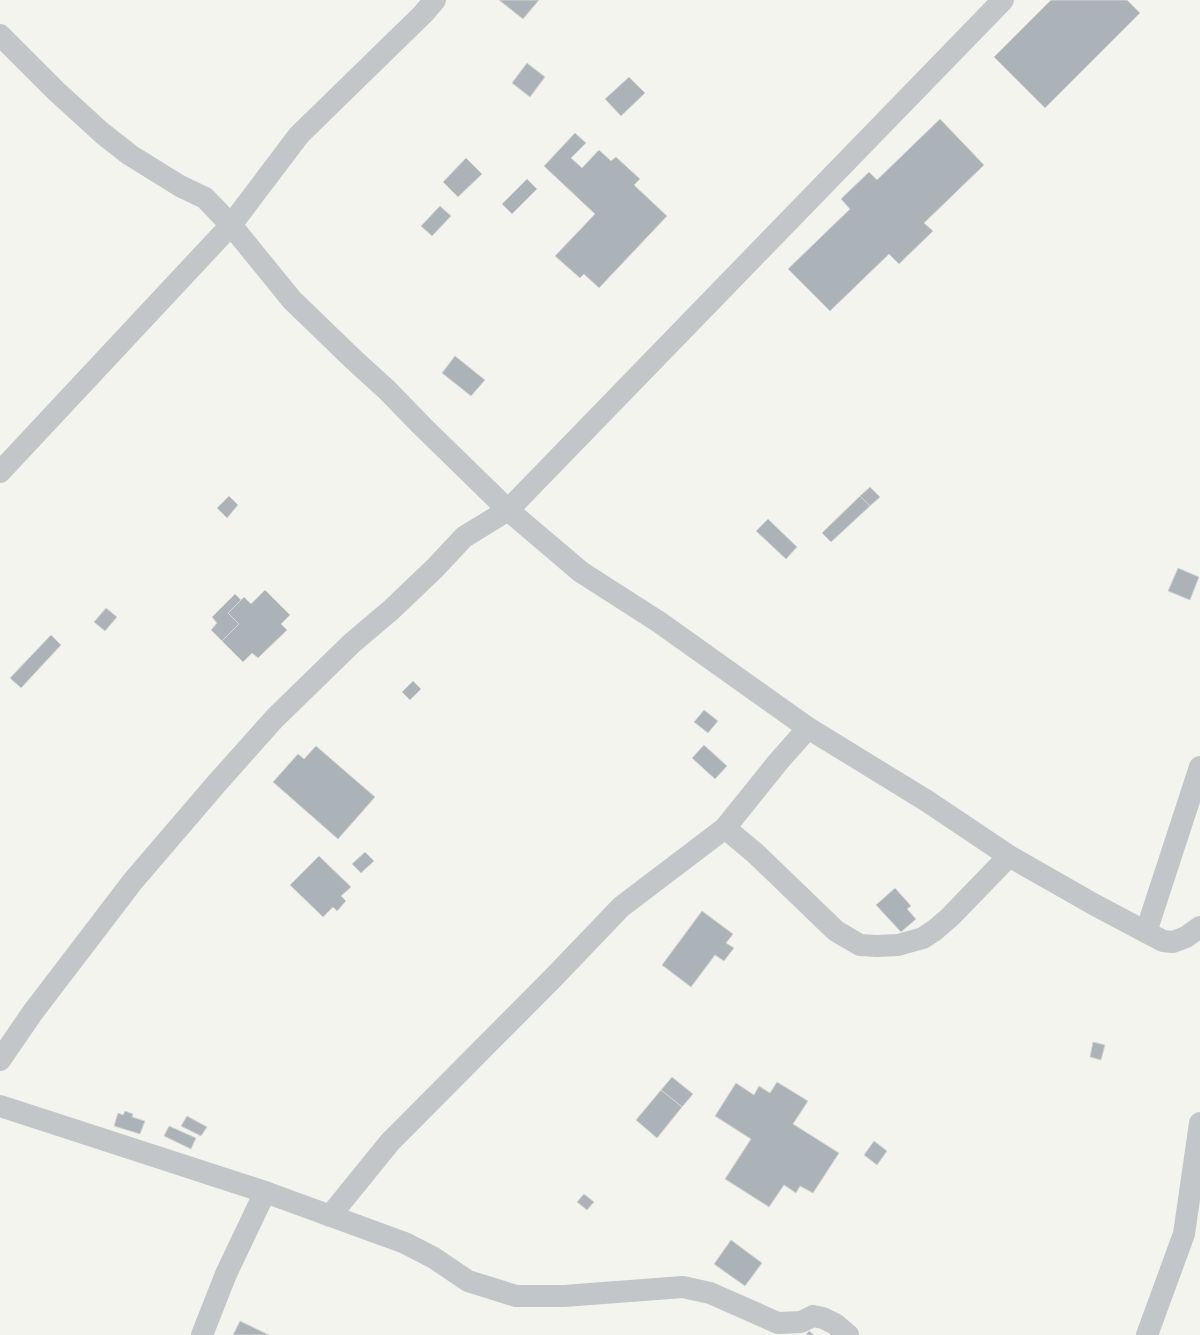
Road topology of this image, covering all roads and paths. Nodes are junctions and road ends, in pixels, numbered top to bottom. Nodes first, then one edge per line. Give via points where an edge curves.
1 (435, 0) edge
2 (1003, 0) edge
3 (0, 35) edge
4 (231, 226) junction
5 (0, 472) edge
6 (508, 510) junction
7 (808, 728) junction
8 (1200, 767) edge
9 (725, 828) junction
10 (1009, 856) junction
11 (1200, 927) edge
12 (1146, 932) junction
13 (0, 1060) edge
14 (0, 1106) edge
15 (1200, 1123) edge
16 (265, 1192) junction
17 (330, 1216) junction
18 (202, 1335) edge
19 (848, 1335) edge
20 (1147, 1335) edge

1 - 4 street via 299,136
2 - 6 street
3 - 4 street via 102,133 136,159 205,198
4 - 5 street
4 - 6 street via 292,300
6 - 7 street via 581,572 659,622
6 - 13 street via 464,537 435,568 352,643 275,718 133,881 33,1012
7 - 9 street
7 - 10 street via 927,801
8 - 12 street
9 - 10 street via 755,853 836,931 860,945 898,946 923,938 950,917
9 - 17 street via 621,907 390,1142
10 - 12 street
11 - 12 street via 1173,942 1163,941
14 - 16 street
15 - 20 street via 1184,1234
16 - 17 street
16 - 18 street via 226,1274
17 - 19 street via 405,1243 434,1258 468,1281 516,1296 564,1296 684,1287 710,1293 778,1323 801,1322 813,1316 823,1318

